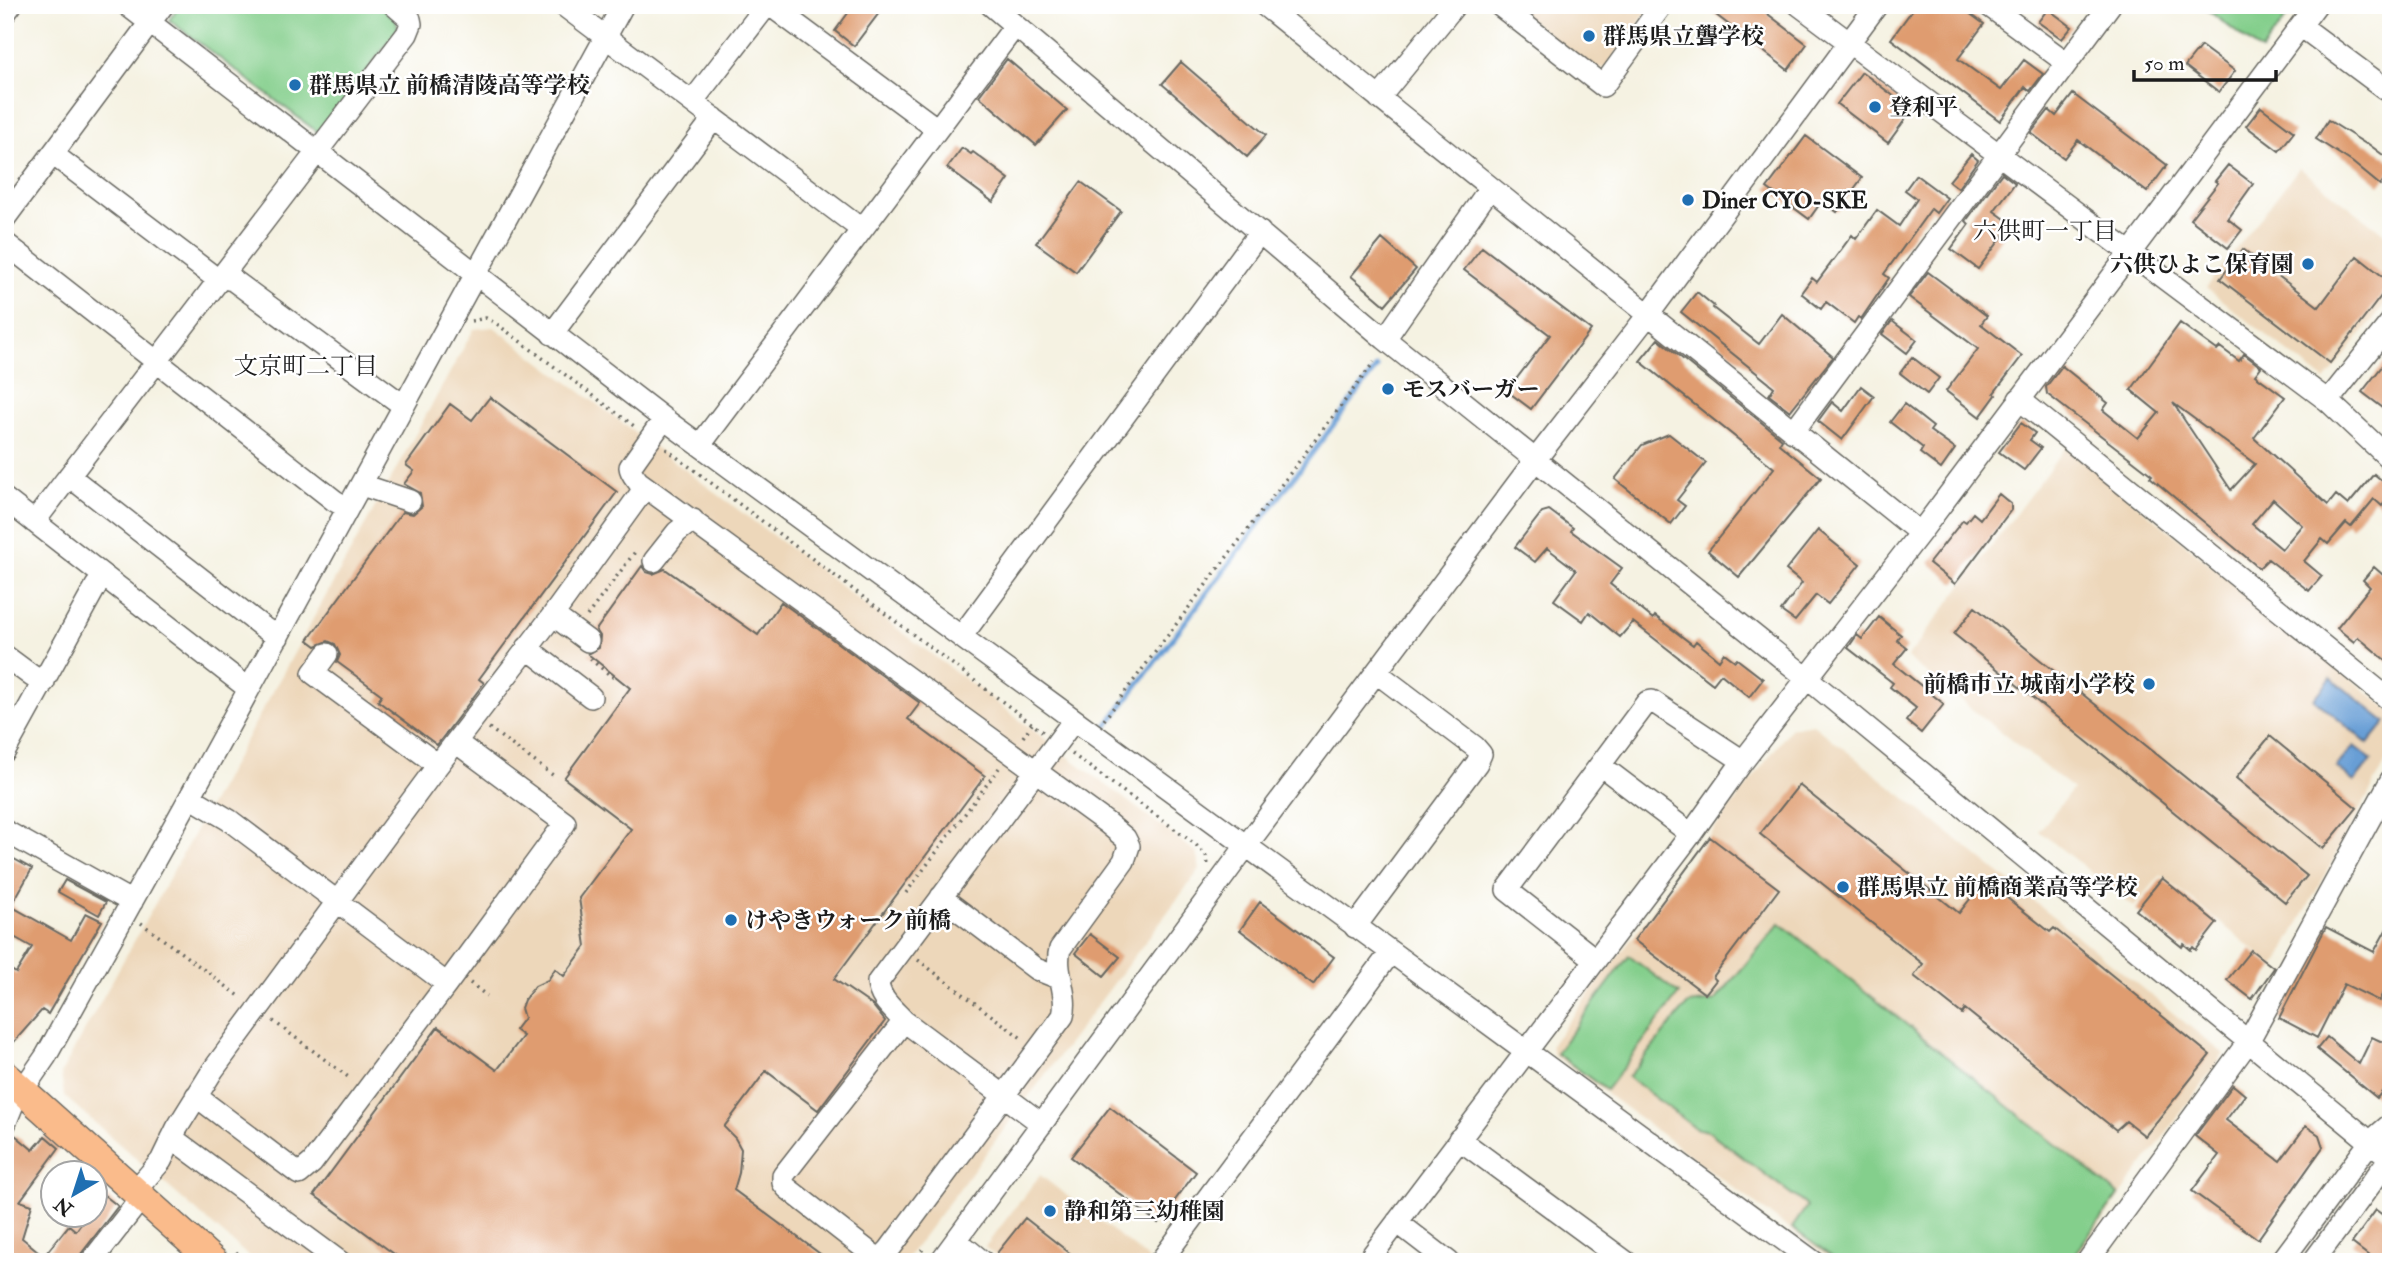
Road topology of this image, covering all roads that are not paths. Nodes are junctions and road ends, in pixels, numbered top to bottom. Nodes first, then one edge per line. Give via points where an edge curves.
1 (11, 5) edge
2 (127, 5) edge
3 (163, 5) edge
4 (394, 5) edge
5 (563, 5) edge
6 (623, 5) edge
7 (769, 5) edge
8 (991, 5) edge
9 (1264, 5) edge
10 (1455, 5) edge
11 (1500, 5) edge
12 (1662, 5) edge
13 (1800, 5) edge
14 (1877, 5) edge
15 (1988, 5) edge
16 (2110, 5) edge
17 (2316, 5) edge
18 (5, 13) edge
19 (149, 23) junction
20 (1015, 26) junction
21 (2301, 26) junction
22 (605, 37) junction
23 (1849, 42) junction
24 (2067, 63) junction
25 (2391, 93) edge
26 (1379, 98) junction
27 (692, 102) junction
28 (714, 118) junction
29 (937, 129) junction
30 (316, 152) junction
31 (1999, 153) junction
32 (54, 155) junction
33 (1490, 187) junction
34 (5, 218) edge
35 (861, 229) junction
36 (1260, 232) junction
37 (5, 243) edge
38 (2129, 252) junction
39 (475, 275) junction
40 (220, 278) junction
41 (1648, 315) junction
42 (2390, 325) edge
43 (552, 334) junction
44 (1385, 339) junction
45 (156, 361) junction
46 (2019, 399) junction
47 (2328, 401) junction
48 (404, 406) junction
49 (664, 419) junction
50 (1793, 432) junction
51 (700, 445) junction
52 (1536, 459) junction
53 (2391, 460) edge
54 (69, 476) junction
55 (363, 482) junction
56 (640, 483) junction
57 (5, 499) edge
58 (410, 501) dead end
59 (348, 508) junction
60 (688, 516) junction
61 (34, 522) junction
62 (1920, 533) junction
63 (647, 554) road end
64 (104, 577) junction
65 (553, 615) junction
66 (278, 636) junction
67 (961, 637) junction
68 (583, 643) road end
69 (527, 648) junction
70 (327, 654) dead end
71 (5, 656) edge
72 (1377, 673) junction
73 (1807, 678) junction
74 (44, 682) junction
75 (249, 689) junction
76 (591, 696) dead end
77 (2391, 701) edge
78 (1074, 720) junction
79 (457, 743) junction
80 (5, 751) edge
81 (1743, 761) junction
82 (438, 765) junction
83 (1600, 765) junction
84 (1035, 772) junction
85 (2391, 780) edge
86 (190, 797) junction
87 (5, 831) edge
88 (1691, 834) junction
89 (1246, 846) junction
90 (941, 897) junction
91 (338, 901) junction
92 (132, 902) junction
93 (1355, 927) junction
94 (1391, 953) junction
95 (1596, 960) junction
96 (1061, 979) junction
97 (447, 984) junction
98 (904, 1021) junction
99 (2248, 1042) junction
100 (1526, 1051) junction
101 (14, 1083) edge
102 (196, 1096) junction
103 (1004, 1096) junction
104 (5, 1124) edge
105 (1042, 1124) junction
106 (2391, 1124) edge
107 (172, 1139) junction
108 (1459, 1139) junction
109 (2371, 1141) junction
110 (2391, 1152) edge
111 (2390, 1158) edge
112 (138, 1194) junction
113 (1396, 1222) junction
114 (956, 1240) junction
115 (1790, 1255) edge
116 (879, 1261) edge
117 (91, 1262) edge
118 (214, 1262) edge
119 (340, 1262) edge
120 (940, 1262) edge
121 (983, 1262) edge
122 (1160, 1262) edge
123 (1367, 1262) edge
124 (1449, 1262) edge
125 (1626, 1262) edge
126 (1814, 1262) edge
127 (2087, 1262) edge
128 (2281, 1262) edge
129 (2313, 1262) edge

1 - 18 street
2 - 19 street
3 - 19 street
4 - 30 street via 410,19 410,29
5 - 22 street
6 - 22 street
7 - 27 street
7 - 29 street
8 - 20 street
9 - 26 street
10 - 26 street
11 - 12 street via 1603,86
13 - 23 street
14 - 23 street
15 - 24 street
16 - 24 street
17 - 21 street
19 - 30 street
19 - 32 street
20 - 29 street
20 - 36 street
21 - 25 street
21 - 38 street
22 - 27 street
22 - 39 street
23 - 31 street
23 - 41 street
24 - 31 street
26 - 33 street
27 - 28 street
28 - 35 street
28 - 43 street
29 - 35 street
30 - 39 street
30 - 40 street
31 - 38 street
31 - 50 street
32 - 34 street
32 - 40 street
33 - 41 street
33 - 44 street
35 - 51 street
36 - 44 street
36 - 67 street
37 - 45 street
38 - 46 street
38 - 47 street
39 - 43 street
39 - 48 street
40 - 45 street
40 - 48 street via 233,280 262,300
41 - 50 street
41 - 52 street
42 - 47 street
43 - 49 street
44 - 52 street
45 - 54 street
45 - 59 street
46 - 62 street
46 - 77 street
47 - 53 street
48 - 55 street
49 - 51 street
49 - 56 street via 630,467
50 - 62 street
51 - 67 street
52 - 72 street
52 - 73 street
54 - 61 street
54 - 66 street
55 - 58 street
55 - 59 street
56 - 60 street
56 - 65 street via 642,492
57 - 61 street
59 - 66 street
60 - 63 street via 677,531
60 - 84 street
61 - 64 street
62 - 73 street
64 - 74 street
64 - 75 street
65 - 68 street
65 - 69 street
66 - 75 street
67 - 78 street
69 - 76 street
69 - 79 street
70 - 82 street via 313,673
71 - 74 street
72 - 89 street
72 - 93 street via 1475,747 1480,759
73 - 81 street
73 - 99 street
74 - 80 street
75 - 86 street
78 - 84 street
78 - 89 street
79 - 82 street
79 - 97 street via 565,823
81 - 83 street via 1652,701
81 - 88 street
82 - 91 street
83 - 88 street
83 - 95 street via 1507,890
84 - 90 street
84 - 96 street via 1118,832 1129,846 1124,861 1060,949
85 - 99 street
86 - 91 street via 229,820
86 - 92 street
87 - 92 street
88 - 95 street
89 - 93 street
89 - 105 street
90 - 96 street via 1036,969
90 - 98 street via 878,985 885,1001
91 - 97 street
91 - 102 street
92 - 101 street via 46,1056
93 - 94 street
94 - 100 street
94 - 122 street
95 - 100 street
96 - 103 street via 1063,1016
97 - 102 street via 299,1174
98 - 103 street
98 - 116 street via 783,1176 787,1188
99 - 109 street
99 - 127 street
100 - 108 street
100 - 115 street
101 - 104 street via 13,1104
101 - 112 main road
102 - 107 street
103 - 105 street
103 - 116 street
105 - 114 street
106 - 109 street
107 - 112 street
107 - 119 street
108 - 113 street
108 - 125 street
109 - 111 street
109 - 128 street
110 - 111 street
111 - 129 street
112 - 117 street
112 - 118 main road
113 - 123 street
113 - 124 street
114 - 120 street
114 - 121 street
115 - 126 street

